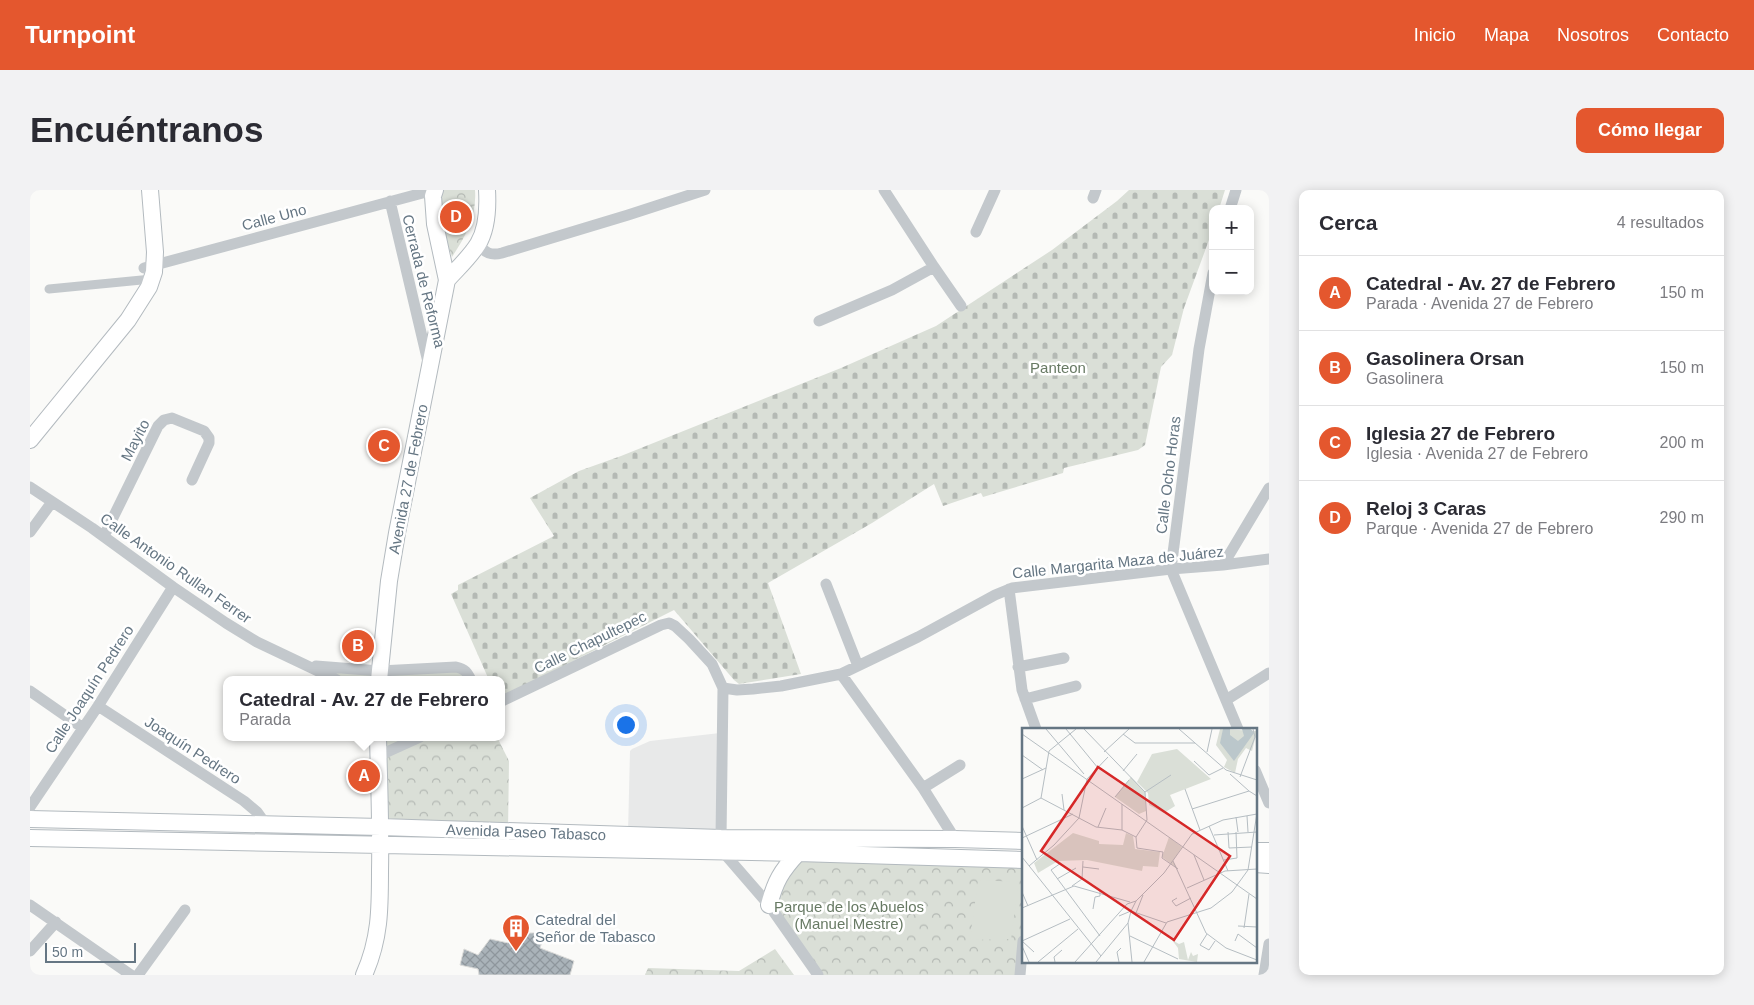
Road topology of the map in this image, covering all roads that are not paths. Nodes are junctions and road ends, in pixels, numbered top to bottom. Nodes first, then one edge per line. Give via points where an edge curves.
1 (139, 190) edge
2 (150, 190) edge
3 (487, 190) edge
4 (705, 190) edge
5 (884, 190) edge
6 (1236, 190) edge
7 (432, 191) edge
8 (990, 192) edge
9 (390, 201) junction
10 (1231, 205) edge
11 (976, 232) dead end
12 (478, 244) junction
13 (934, 267) junction
14 (148, 273) junction
15 (447, 280) junction
16 (49, 289) dead end
17 (1209, 295) edge
18 (961, 306) dead end
19 (819, 320) dead end
20 (430, 368) junction
21 (30, 423) edge
22 (30, 440) edge
23 (192, 480) dead end
24 (30, 487) edge
25 (1269, 488) edge
26 (52, 502) junction
27 (30, 532) edge
28 (104, 536) junction
29 (1269, 559) edge
30 (1222, 565) junction
31 (1170, 568) junction
32 (826, 584) dead end
33 (173, 586) junction
34 (1009, 589) junction
35 (1064, 658) dead end
36 (310, 666) junction
37 (858, 666) junction
38 (1018, 667) junction
39 (841, 674) junction
40 (1269, 674) edge
41 (380, 675) edge
42 (329, 676) edge
43 (470, 676) edge
44 (1076, 686) dead end
45 (723, 688) junction
46 (30, 691) edge
47 (1025, 699) junction
48 (505, 700) edge
49 (1226, 700) junction
50 (98, 706) junction
51 (83, 728) junction
52 (1036, 728) edge
53 (1238, 728) edge
54 (378, 741) edge
55 (411, 741) edge
56 (378, 756) junction
57 (960, 765) dead end
58 (1256, 772) edge
59 (923, 788) junction
60 (1269, 803) edge
61 (30, 807) edge
62 (30, 819) edge
63 (267, 826) junction
64 (381, 827) junction
65 (30, 838) edge
66 (955, 838) junction
67 (1022, 841) edge
68 (722, 845) junction
69 (381, 846) junction
70 (1256, 851) edge
71 (1269, 851) edge
72 (798, 853) junction
73 (1022, 860) edge
74 (1256, 864) edge
75 (1269, 864) edge
76 (30, 905) edge
77 (769, 906) junction
78 (185, 910) dead end
79 (56, 922) junction
80 (1269, 944) edge
81 (30, 951) edge
82 (1022, 952) edge
83 (1266, 970) edge
84 (132, 975) edge
85 (138, 975) edge
86 (364, 975) edge
87 (818, 975) edge
88 (1020, 975) edge

1 - 14 main road
2 - 14 main road via 155,237
3 - 12 main road, Avenida 27 de Febrero via 486,220
4 - 12 street via 495,255
5 - 13 street
6 - 10 street
7 - 9 street, Calle Uno
7 - 15 main road, Avenida 27 de Febrero via 435,224
8 - 11 street
9 - 14 street, Calle Uno
9 - 20 street, Cerrada de Reforma
12 - 15 main road, Avenida 27 de Febrero
13 - 18 street
13 - 19 street via 892,290
14 - 16 street, Calle Uno
14 - 21 main road via 119,314
14 - 22 main road via 128,320
15 - 20 main road, Avenida 27 de Febrero
17 - 31 street, Calle Ocho Horas
20 - 41 main road, Avenida 27 de Febrero via 390,572
23 - 28 street, Mayito via 209,443 208,434 175,419 164,420 158,426
24 - 26 street, Calle Antonio Rullan Ferrer
25 - 30 street
26 - 27 street
26 - 28 street, Calle Antonio Rullan Ferrer
28 - 33 street, Calle Antonio Rullan Ferrer
29 - 30 street, Calle Margarita Maza de Juárez
30 - 31 street, Calle Margarita Maza de Juárez
31 - 34 street, Calle Margarita Maza de Juárez
31 - 49 street
32 - 37 street
33 - 36 street, Calle Antonio Rullan Ferrer via 257,642
33 - 50 street, Calle Joaquín Pedrero
34 - 37 street, Calle Margarita Maza de Juárez
34 - 38 street
35 - 38 street
36 - 41 street, Calle Antonio Rullan Ferrer
36 - 42 street, Calle Antonio Rullan Ferrer
37 - 39 street, Calle Margarita Maza de Juárez
38 - 47 street
39 - 45 street, Calle Margarita Maza de Juárez via 782,686
39 - 59 street
40 - 49 street
41 - 43 street via 462,668
44 - 47 street
45 - 48 street, Calle Chapultepec via 704,653 669,623
45 - 68 street, Calle Chapultepec
46 - 51 street
47 - 52 street
49 - 53 street
50 - 51 street, Calle Joaquín Pedrero
50 - 63 street, Joaquín Pedrero via 244,801
51 - 61 street, Calle Joaquín Pedrero
54 - 56 main road
55 - 56 street
56 - 64 main road
57 - 59 street
58 - 60 street
59 - 66 street
62 - 63 main road, Avenida Paseo Tabasco
63 - 64 main road, Avenida Paseo Tabasco
64 - 68 main road, Avenida Paseo Tabasco
64 - 69 main road
65 - 69 main road, Avenida Paseo Tabasco
66 - 67 main road, Avenida Paseo Tabasco
66 - 68 main road, Avenida Paseo Tabasco
68 - 69 main road, Avenida Paseo Tabasco
68 - 72 main road, Avenida Paseo Tabasco
68 - 77 street
69 - 86 main road via 378,932
70 - 71 main road
72 - 73 main road, Avenida Paseo Tabasco
72 - 77 main road via 774,884
74 - 75 main road
76 - 79 street
77 - 87 street
78 - 85 street
79 - 81 street
79 - 84 street
80 - 83 street
82 - 88 street

